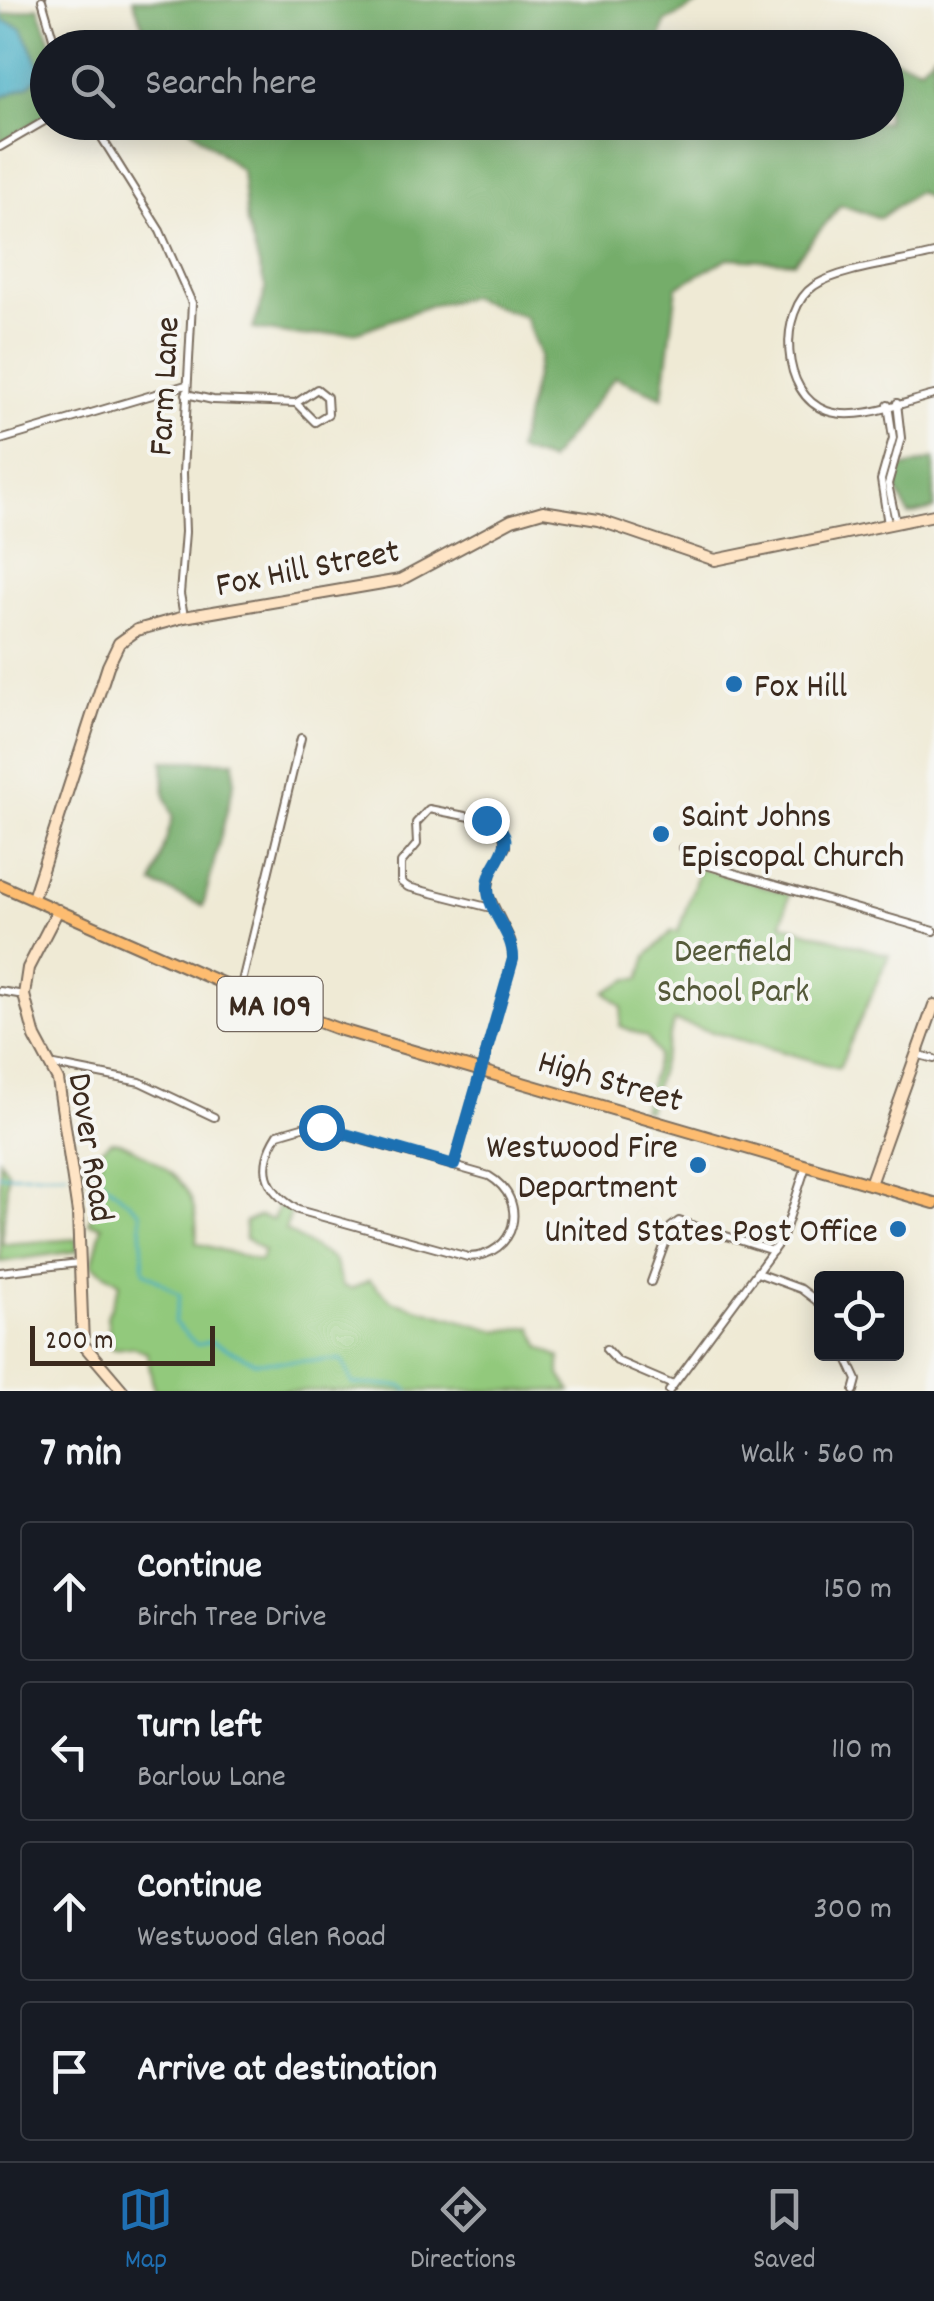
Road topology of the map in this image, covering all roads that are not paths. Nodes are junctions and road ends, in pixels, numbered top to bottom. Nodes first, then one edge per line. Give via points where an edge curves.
1 (42, 0) edge
2 (51, 30) edge
3 (30, 130) edge
4 (103, 140) edge
5 (0, 147) edge
6 (934, 254) edge
7 (186, 389) junction
8 (934, 395) edge
9 (296, 403) junction
10 (892, 404) junction
11 (0, 440) edge
12 (934, 515) edge
13 (893, 524) junction
14 (184, 618) junction
15 (301, 738) dead end
16 (683, 848) dead end
17 (0, 886) edge
18 (33, 898) junction
19 (494, 909) junction
20 (58, 910) junction
21 (934, 930) edge
22 (0, 991) edge
23 (240, 991) junction
24 (24, 995) junction
25 (934, 1005) edge
26 (915, 1054) junction
27 (934, 1059) edge
28 (54, 1066) junction
29 (481, 1071) junction
30 (214, 1118) dead end
31 (806, 1164) junction
32 (454, 1165) junction
33 (870, 1184) junction
34 (934, 1206) edge
35 (772, 1251) junction
36 (81, 1263) junction
37 (0, 1272) edge
38 (756, 1273) junction
39 (650, 1282) dead end
40 (814, 1299) edge
41 (606, 1349) dead end
42 (848, 1361) edge
43 (671, 1388) edge
44 (124, 1391) edge
45 (854, 1391) edge

1 - 2 street
3 - 5 street
4 - 7 street, Farm Lane via 188,287
6 - 10 street via 815,284 797,314 789,358 802,394 840,413
7 - 9 street via 228,401
7 - 11 street
7 - 14 street, Farm Lane
8 - 10 street
9 - 9 street via 316,389 327,396 328,414 315,422
10 - 13 street via 901,438 888,484
12 - 13 street, Fox Hill Street
13 - 14 street, Fox Hill Street via 715,560 598,520 543,511 512,520 400,580
14 - 18 street, Fox Hill Street via 137,630 119,643
15 - 23 street
16 - 21 street via 699,863
17 - 18 main road, High Street / MA 109
18 - 20 main road, High Street / MA 109
19 - 19 street via 488,886 506,847 501,829 428,809 416,822 417,844 404,856 399,878 408,888
19 - 29 street via 513,959
20 - 23 main road, High Street / MA 109
20 - 24 street via 28,968
22 - 24 street
23 - 29 main road, High Street / MA 109 via 338,1029
24 - 28 street, Dover Road via 35,1037
25 - 26 street
26 - 27 street
26 - 33 street
28 - 30 street via 140,1082
28 - 36 street, Dover Road
29 - 31 main road, High Street / MA 109
29 - 32 street
31 - 33 main road, High Street / MA 109
31 - 35 street via 789,1222
32 - 32 street via 489,1176 512,1199 510,1232 493,1254 442,1252 298,1210 273,1192 264,1164 278,1134 309,1125
33 - 34 main road, High Street / MA 109
35 - 38 street
35 - 39 street via 678,1222
36 - 37 street
36 - 44 street, Dover Road via 83,1344
38 - 40 street
38 - 43 street
41 - 43 street via 617,1362
42 - 45 street via 857,1380

